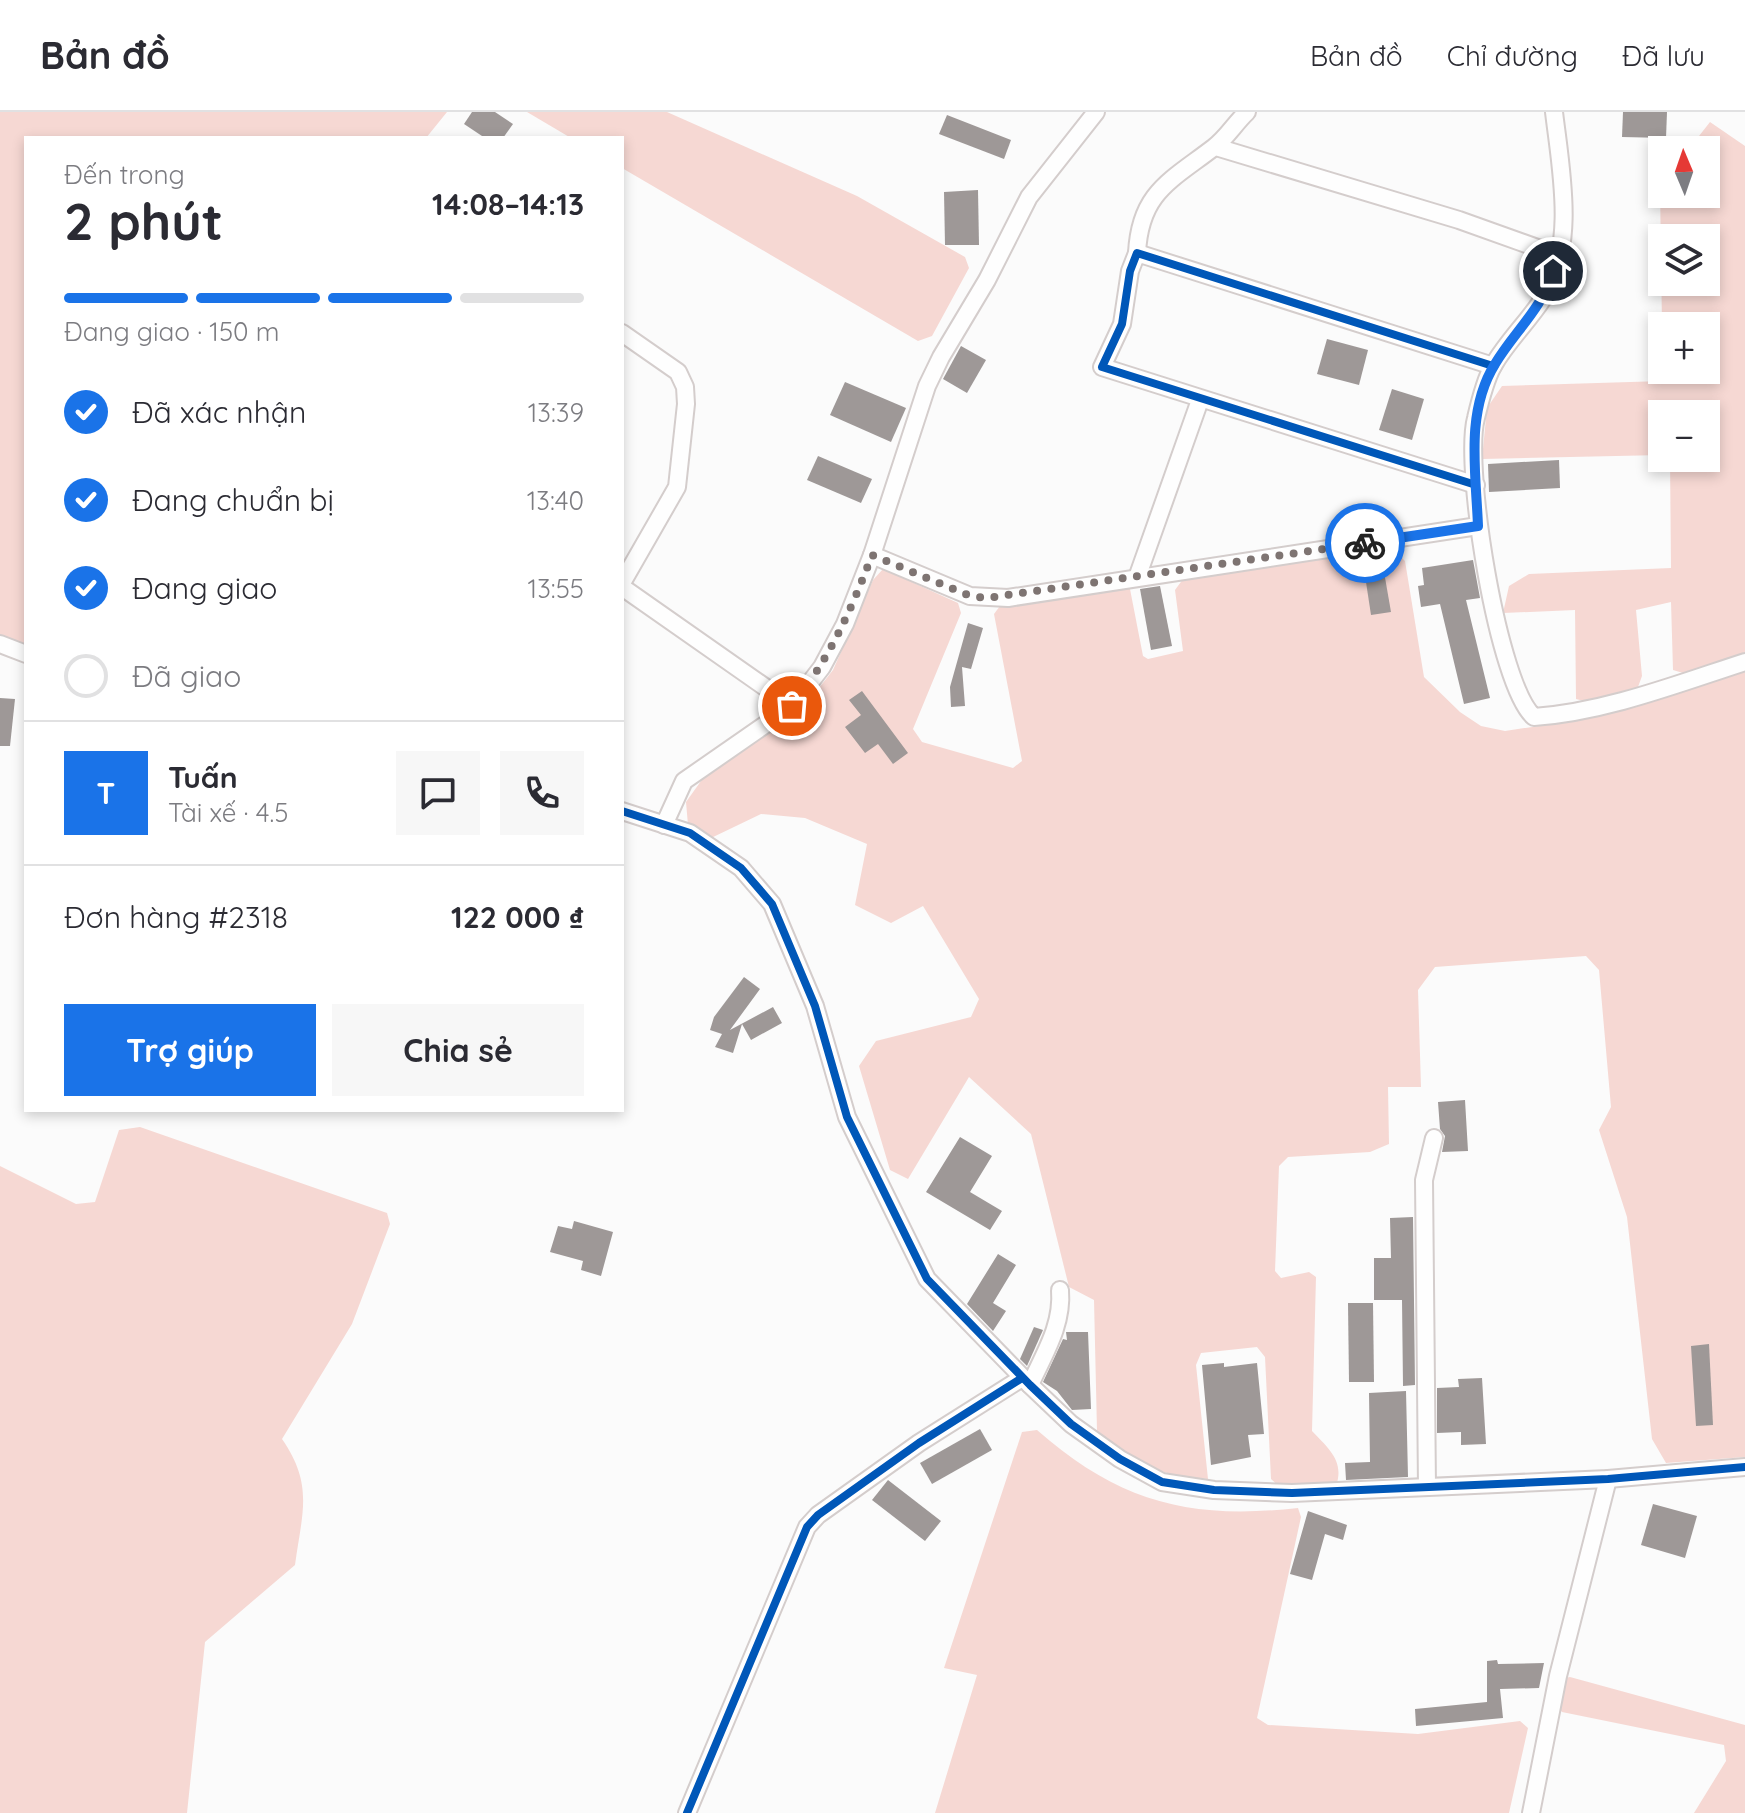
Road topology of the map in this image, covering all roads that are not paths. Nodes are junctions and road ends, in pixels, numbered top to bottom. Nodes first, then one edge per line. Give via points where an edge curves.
1 (1096, 112) edge
2 (1247, 112) edge
3 (1554, 112) edge
4 (1216, 147) junction
5 (1137, 253) junction
6 (1557, 255) junction
7 (624, 334) edge
8 (1493, 366) junction
9 (1200, 400) junction
10 (1476, 485) junction
11 (1478, 526) junction
12 (872, 555) junction
13 (1138, 575) junction
14 (624, 581) edge
15 (624, 586) edge
16 (0, 644) edge
17 (24, 653) edge
18 (1745, 662) edge
19 (792, 706) junction
20 (624, 812) edge
21 (664, 825) junction
22 (1434, 1138) dead end
23 (1060, 1290) dead end
24 (1026, 1382) junction
25 (1745, 1467) edge
26 (1608, 1479) junction
27 (1427, 1487) junction
28 (687, 1813) edge
29 (1531, 1813) edge

1 - 12 street via 1029,197 941,357
2 - 4 street
3 - 6 street via 1564,193
4 - 5 street via 1170,177 1149,203 1138,231
4 - 6 street
5 - 8 street
5 - 9 street via 1122,324 1102,367
6 - 8 street via 1543,298
7 - 14 street via 678,372 686,404 677,487
8 - 10 street via 1473,431
9 - 10 street
9 - 13 street
10 - 11 street
11 - 13 street
11 - 18 street via 1517,693 1534,717 1655,690
12 - 13 street via 970,596 987,598
12 - 19 street via 845,624 822,667
15 - 19 street
16 - 17 street
19 - 21 street via 684,781
20 - 21 street
21 - 24 street via 690,833 741,868 772,904 815,1006 847,1117 927,1279
22 - 27 street via 1424,1180
23 - 24 street via 1057,1325
24 - 27 street via 1071,1424 1162,1482 1292,1493
24 - 28 street via 919,1443 807,1527
25 - 26 street
26 - 27 street
26 - 29 street via 1558,1676

